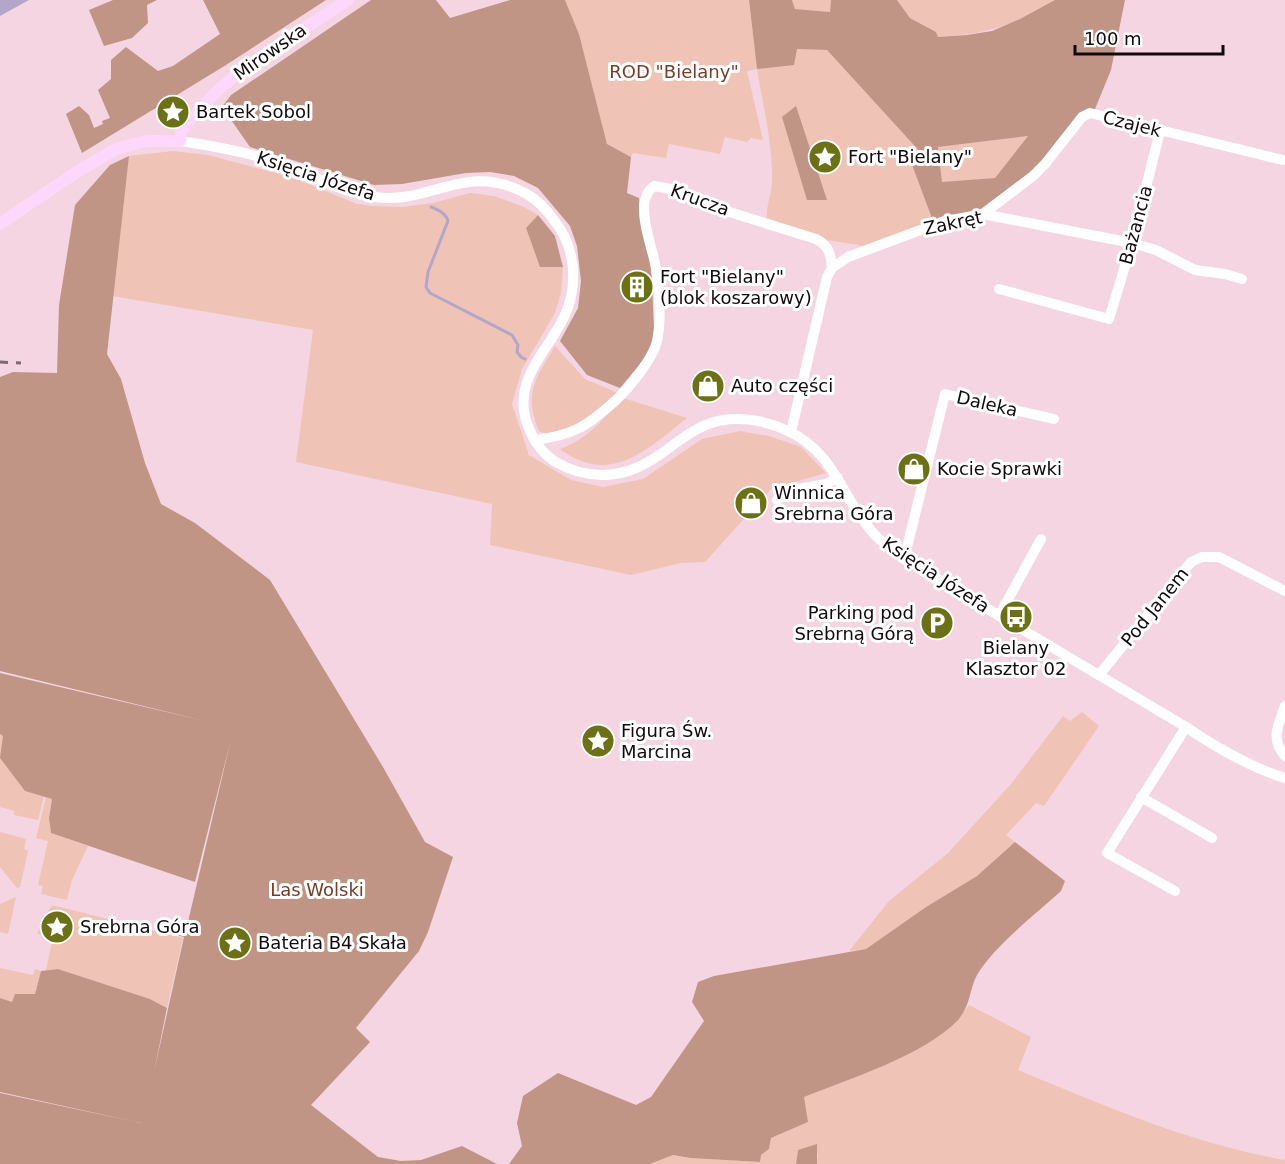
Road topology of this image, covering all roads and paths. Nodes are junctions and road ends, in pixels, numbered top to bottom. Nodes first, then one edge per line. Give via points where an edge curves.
1 (348, 0) edge
2 (1160, 131) junction
3 (180, 141) junction
4 (1283, 160) dead end
5 (983, 214) junction
6 (0, 224) edge
7 (1132, 243) junction
8 (832, 268) junction
9 (1242, 279) dead end
10 (999, 289) dead end
11 (1054, 419) dead end
12 (790, 432) junction
13 (535, 440) junction
14 (838, 478) junction
15 (777, 500) dead end
16 (1041, 539) dead end
17 (904, 559) junction
18 (1285, 591) edge
19 (999, 616) junction
20 (1099, 675) junction
21 (1285, 706) edge
22 (1186, 727) junction
23 (1285, 756) edge
24 (1285, 778) edge
25 (1141, 797) junction
26 (1212, 838) dead end
27 (1175, 891) dead end

1 - 3 main road, Mirowska via 217,91 181,131
2 - 4 street, Czajek
2 - 5 street, Czajek via 1090,113 1082,117 1039,170
2 - 7 street, Bażancia
3 - 6 main road, Księcia Józefa via 146,141 116,149
3 - 13 street, Księcia Józefa via 278,163 376,197 414,195 453,184 487,181 526,194 546,209 566,237 573,276 571,300 564,318 526,382 526,422
5 - 7 street, Zakręt
5 - 8 street, Zakręt via 926,227 848,257
7 - 9 street, Zakręt via 1156,250 1195,270
7 - 10 street, Bażancia via 1109,319
8 - 12 street
8 - 13 street, Krucza via 826,245 816,239 654,186 646,194 644,206 658,295 659,328 652,353 621,396 593,421 562,436
11 - 17 street, Daleka via 945,394
12 - 13 street, Księcia Józefa via 745,419 718,421 699,428 640,467 606,475 582,473 553,460
12 - 14 street, Księcia Józefa via 812,445
14 - 15 street via 793,490
14 - 17 street, Księcia Józefa via 874,534
16 - 19 street, Księcia Józefa
17 - 19 street, Księcia Józefa
18 - 20 street, Pod Janem via 1219,557 1202,557 1191,562
19 - 20 street, Księcia Józefa
20 - 22 street, Księcia Józefa
21 - 23 street via 1276,735 1278,748
22 - 24 street, Księcia Józefa via 1247,764
22 - 25 street
25 - 26 street
25 - 27 street via 1107,853

